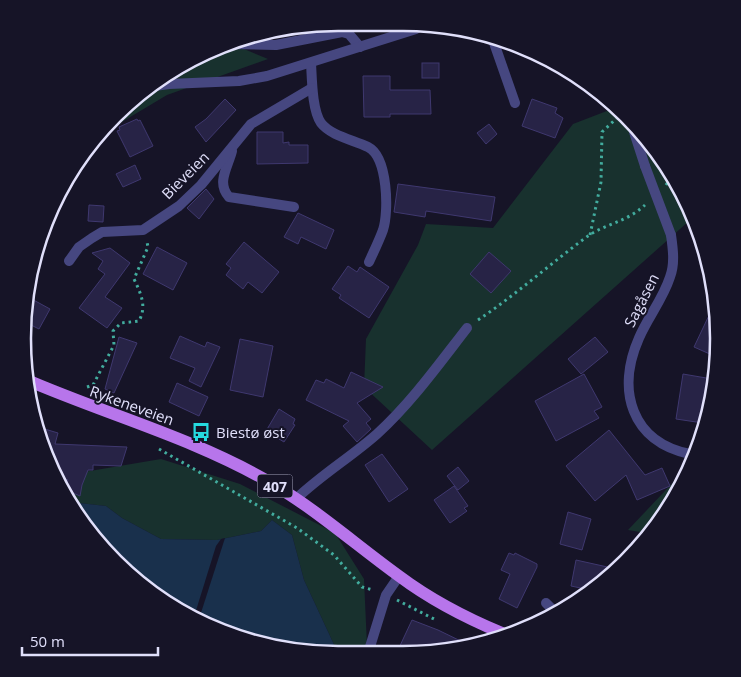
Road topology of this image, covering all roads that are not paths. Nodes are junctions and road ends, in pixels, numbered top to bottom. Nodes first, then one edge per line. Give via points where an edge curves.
1 (409, 31) edge
2 (250, 45) edge
3 (495, 46) edge
4 (360, 47) junction
5 (311, 63) junction
6 (166, 84) edge
7 (312, 88) junction
8 (515, 103) dead end
9 (636, 139) edge
10 (232, 147) junction
11 (294, 207) dead end
12 (69, 261) dead end
13 (370, 262) dead end
14 (467, 328) road end
15 (35, 383) edge
16 (687, 453) edge
17 (296, 499) junction
18 (400, 576) junction
19 (546, 603) dead end
20 (551, 608) edge
21 (497, 630) edge
22 (370, 646) edge

1 - 4 street
2 - 4 street via 276,46 342,32 349,34
3 - 8 street
4 - 5 street
5 - 6 street via 239,81
5 - 7 street
7 - 10 street, Bieveien via 251,124
7 - 13 street via 320,121 326,128 371,149 378,158 384,176 386,215
9 - 16 street, Sagåsen, bridge via 671,235 674,253 671,275 631,359 628,393 640,424 656,440
10 - 11 street via 222,185 229,197
10 - 12 street, Bieveien via 179,206 143,230 102,232 79,247
14 - 17 street via 428,378 377,434 313,482
15 - 17 main road, Rykeneveien / 407 via 78,403 214,453
17 - 18 main road, Rykeneveien / 407 via 348,534
18 - 21 main road, Rykeneveien / 407 via 445,606
18 - 22 street via 386,595
19 - 20 street

